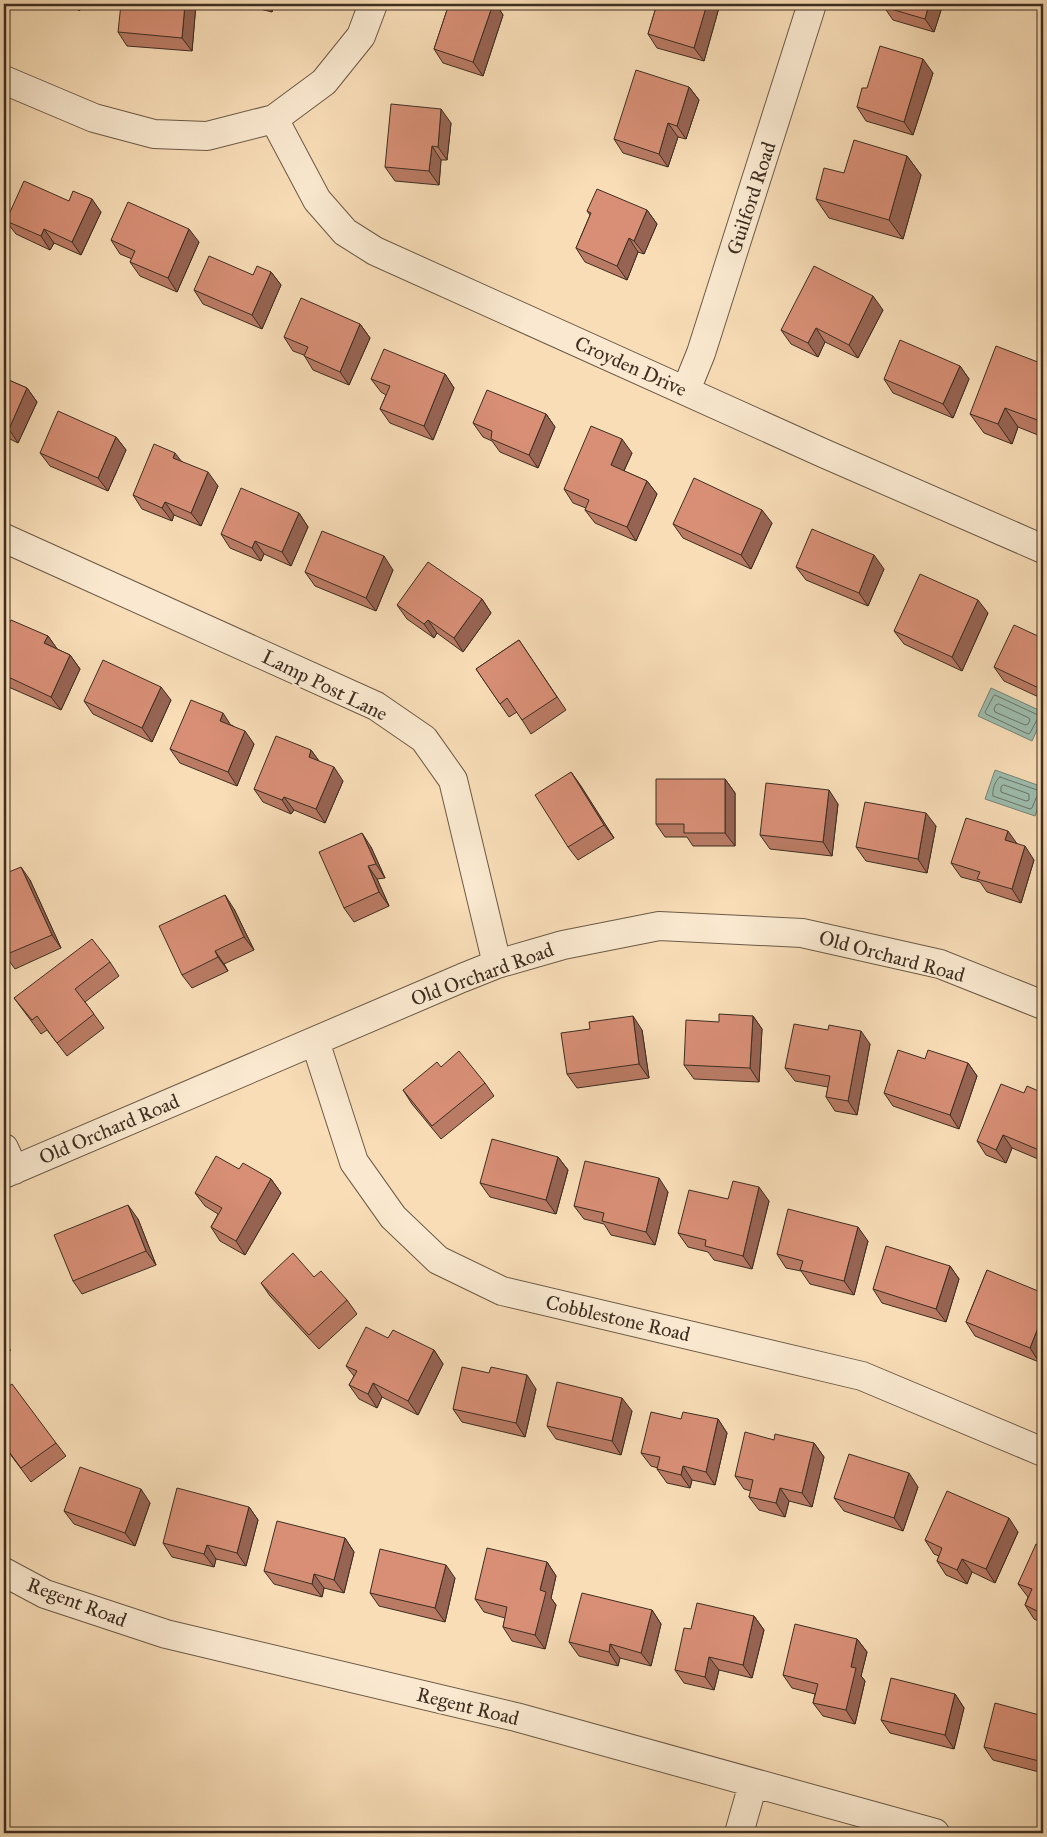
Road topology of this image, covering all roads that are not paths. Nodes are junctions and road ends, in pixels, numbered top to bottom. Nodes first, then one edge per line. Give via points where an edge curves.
1 (373, 4) edge
2 (812, 4) edge
3 (4, 80) edge
4 (274, 118) junction
5 (686, 390) junction
6 (4, 538) edge
7 (1043, 549) edge
8 (497, 964) junction
9 (1043, 1004) edge
10 (315, 1041) junction
11 (7, 1164) edge
12 (1043, 1452) edge
13 (4, 1572) edge
14 (753, 1784) junction
15 (740, 1833) edge
16 (935, 1833) edge

1 - 4 street via 361,36 324,82
2 - 5 street, Guilford Road via 701,353
3 - 4 street via 94,118 154,134 208,136
4 - 5 street, Croyden Drive via 317,200 345,232 376,251
5 - 7 street, Croyden Drive
6 - 8 street, Lamp Post Lane via 376,706 424,739 453,780
8 - 9 street, Old Orchard Road via 563,945 659,926 802,933 940,964
8 - 10 street, Old Orchard Road
10 - 11 street, Old Orchard Road
10 - 12 street, Cobblestone Road via 354,1162 393,1217 438,1260 502,1291 862,1376
13 - 14 street, Regent Road via 45,1594 166,1634 516,1717
14 - 15 street
14 - 16 street, Regent Road

